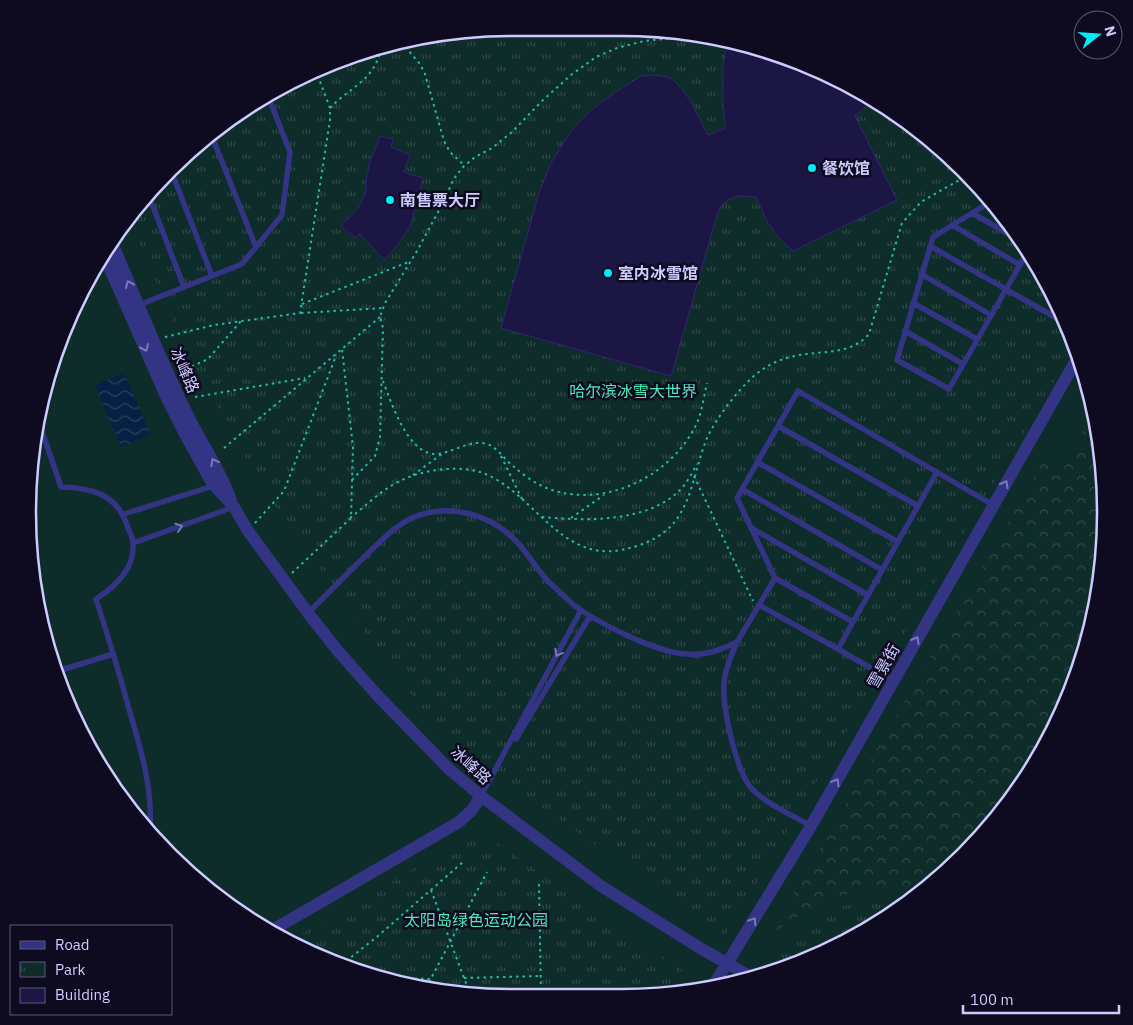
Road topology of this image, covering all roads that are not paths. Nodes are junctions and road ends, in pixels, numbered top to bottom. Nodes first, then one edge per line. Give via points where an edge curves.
1 (270, 102) edge
2 (214, 142) edge
3 (174, 178) edge
4 (151, 202) edge
5 (985, 205) edge
6 (972, 213) junction
7 (952, 224) junction
8 (1004, 232) edge
9 (930, 246) junction
10 (256, 247) junction
11 (115, 251) edge
12 (1023, 259) edge
13 (107, 263) edge
14 (1020, 265) junction
15 (921, 274) junction
16 (212, 276) junction
17 (184, 287) junction
18 (1006, 289) junction
19 (913, 303) junction
20 (138, 305) junction
21 (991, 314) junction
22 (1054, 317) edge
23 (905, 331) junction
24 (977, 339) junction
25 (963, 364) junction
26 (1073, 365) edge
27 (778, 426) junction
28 (43, 434) edge
29 (44, 437) joint
30 (757, 462) junction
31 (937, 472) junction
32 (219, 484) junction
33 (742, 489) junction
34 (993, 505) junction
35 (918, 506) junction
36 (234, 507) junction
37 (124, 514) junction
38 (752, 529) junction
39 (898, 542) junction
40 (133, 543) junction
41 (882, 570) junction
42 (775, 578) junction
43 (868, 595) junction
44 (758, 607) junction
45 (581, 610) junction
46 (308, 613) junction
47 (590, 616) junction
48 (853, 622) junction
49 (737, 642) junction
50 (838, 649) junction
51 (113, 654) junction
52 (63, 669) edge
53 (893, 681) junction
54 (481, 796) junction
55 (151, 823) edge
56 (811, 826) junction
57 (278, 927) edge
58 (727, 963) junction
59 (744, 973) edge
60 (717, 979) edge

1 - 10 lane via 290,152 282,215
2 - 10 lane
3 - 16 lane
4 - 17 lane
5 - 6 lane
6 - 7 lane
6 - 8 lane
7 - 9 lane via 936,234
7 - 14 lane
9 - 15 lane
9 - 18 lane
10 - 16 lane via 242,264
20 -> 11 street, 冰峰路
12 - 14 lane
13 -> 32 street, 冰峰路 via 185,434
14 - 18 lane
15 - 19 lane
15 - 21 lane
16 - 17 lane
17 - 20 lane
18 - 21 lane
18 - 22 lane
19 - 23 lane
19 - 24 lane
32 -> 20 street, 冰峰路
21 - 24 lane
23 - 25 lane
23 - 25 lane via 897,360 914,370 948,389
24 - 25 lane
34 -> 26 street, 雪景街
27 - 30 lane
27 - 31 lane via 798,391
27 - 35 lane
28 - 29 lane
29 - 37 lane via 61,487 90,490 114,502
30 - 33 lane
30 - 39 lane
31 - 34 lane
31 - 35 lane
32 - 36 street, 冰峰路
32 - 37 lane
33 - 38 lane via 737,498
33 - 41 lane
53 -> 34 street, 雪景街
35 - 39 lane
40 -> 36 lane
36 - 46 street, 冰峰路
37 - 40 lane
38 - 42 lane
38 - 43 lane
39 - 41 lane
40 - 51 lane via 124,574 112,589 96,599
41 - 43 lane
42 - 44 lane
42 - 48 lane
43 - 48 lane
44 - 49 lane
44 - 50 lane
45 - 46 lane via 542,575 502,528 477,515 449,511 423,514 394,529
45 - 47 lane
45 -> 54 lane
46 - 54 street, 冰峰路 via 376,694
47 - 49 lane via 678,653 704,654
47 - 54 lane
48 - 50 lane
49 - 56 lane via 728,663 724,690 729,724 744,778 768,802
50 - 53 lane
51 - 52 lane
51 - 55 lane via 143,756
56 -> 53 street, 雪景街
54 - 57 street via 459,822
54 - 58 street, 冰峰路 via 601,886
58 -> 56 street, 雪景街
58 - 59 street, 冰峰路
58 - 60 street, 雪景街

